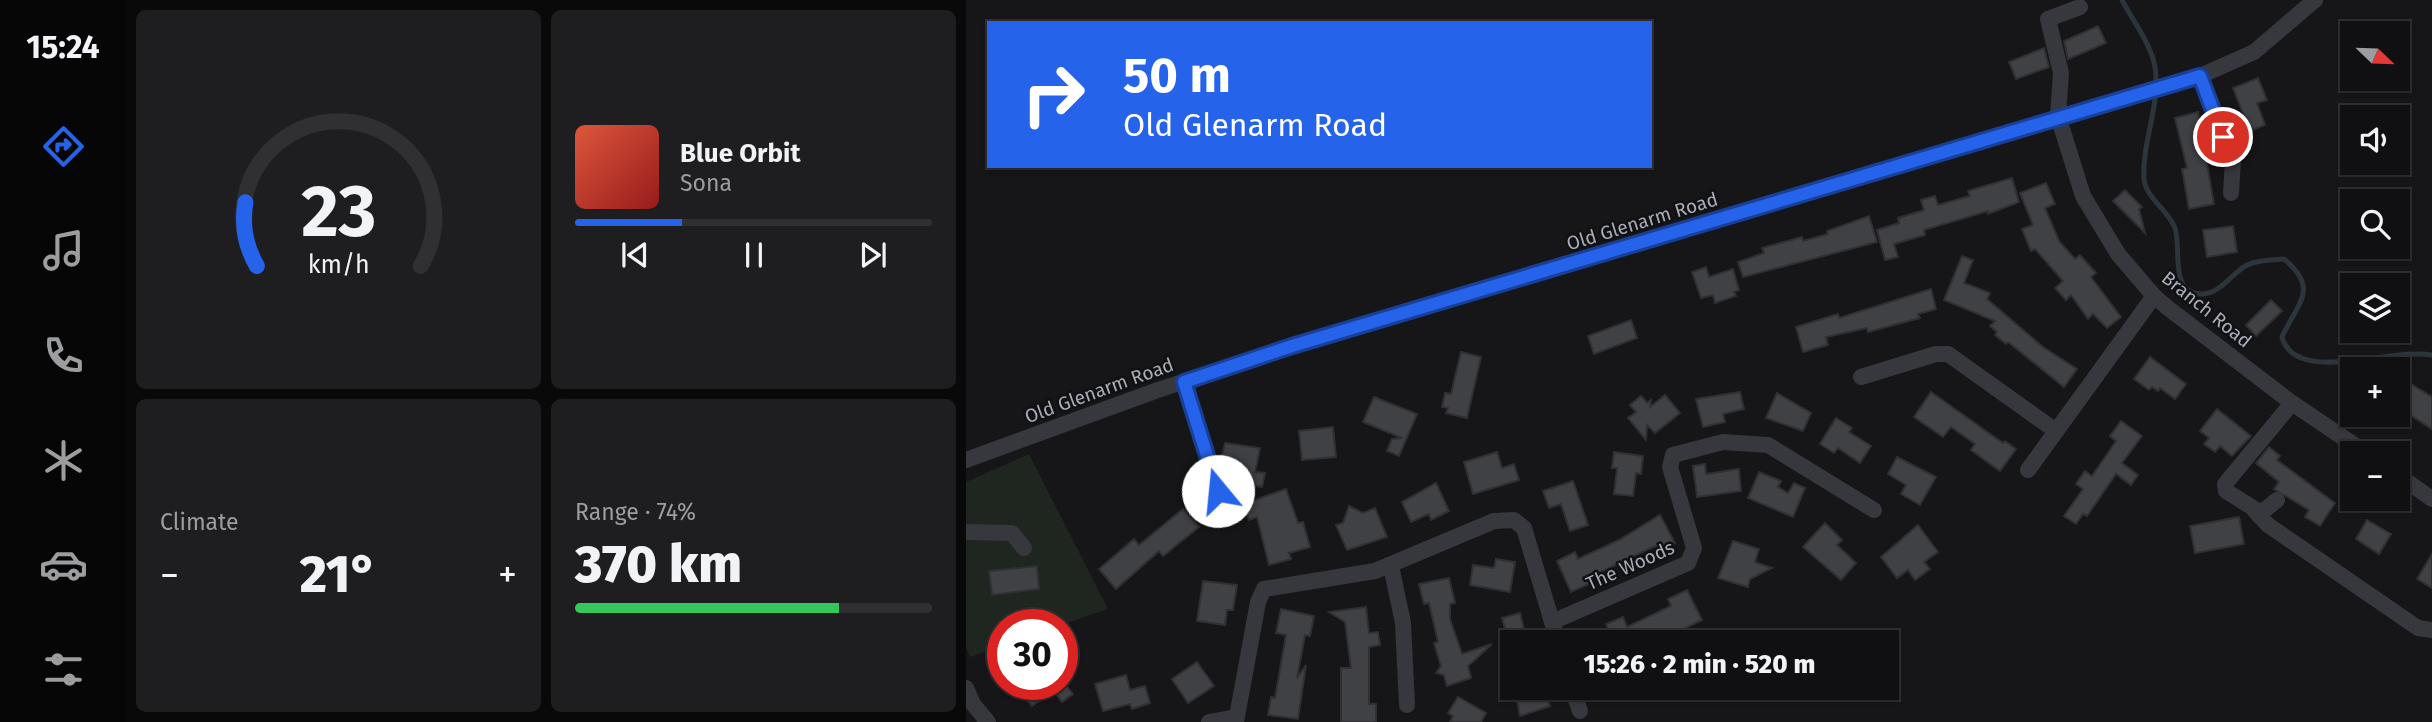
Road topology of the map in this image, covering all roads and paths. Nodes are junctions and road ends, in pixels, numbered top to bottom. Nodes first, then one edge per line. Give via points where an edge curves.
1 (2315, 0) edge
2 (2080, 7) dead end
3 (2200, 76) junction
4 (2058, 116) junction
5 (2231, 193) dead end
6 (2154, 296) junction
7 (1861, 377) dead end
8 (1184, 382) junction
9 (2292, 403) junction
10 (2056, 431) junction
11 (2348, 441) edge
12 (966, 460) edge
13 (2028, 470) dead end
14 (2410, 483) edge
15 (1218, 491) dead end
16 (2432, 499) edge
17 (2277, 500) dead end
18 (1874, 510) dead end
19 (2255, 511) junction
20 (966, 532) edge
21 (1024, 548) dead end
22 (1391, 566) junction
23 (1552, 622) junction
24 (1554, 630) edge
25 (2432, 630) edge
26 (966, 688) edge
27 (1576, 700) edge
28 (1407, 705) dead end
29 (970, 706) edge
30 (1580, 711) dead end
31 (1236, 719) edge
32 (988, 722) edge
33 (1209, 722) edge

1 - 3 street, Old Glenarm Road via 2253,52
2 - 4 street via 2048,19 2061,73
3 - 4 street, Old Glenarm Road
3 - 5 street via 2233,161
4 - 6 street, Branch Road via 2091,214
4 - 8 street, Old Glenarm Road
6 - 9 street, Branch Road
6 - 10 street
7 - 10 street via 1936,354 1948,355
8 - 12 street, Old Glenarm Road
8 - 15 street
9 - 11 street, Branch Road
9 - 19 street via 2225,484 2226,491
10 - 13 street
14 - 16 street
17 - 19 street via 2268,510
18 - 23 street, The Woods via 1768,446 1723,442 1684,450 1673,456 1670,467 1693,545 1688,563
19 - 25 street via 2268,525 2418,628
20 - 21 street via 1012,533
22 - 23 street via 1494,521 1514,520 1526,532
22 - 28 street via 1404,623
22 - 31 street via 1264,589
23 - 24 street
26 - 29 street
27 - 30 street
29 - 32 street
31 - 33 street

